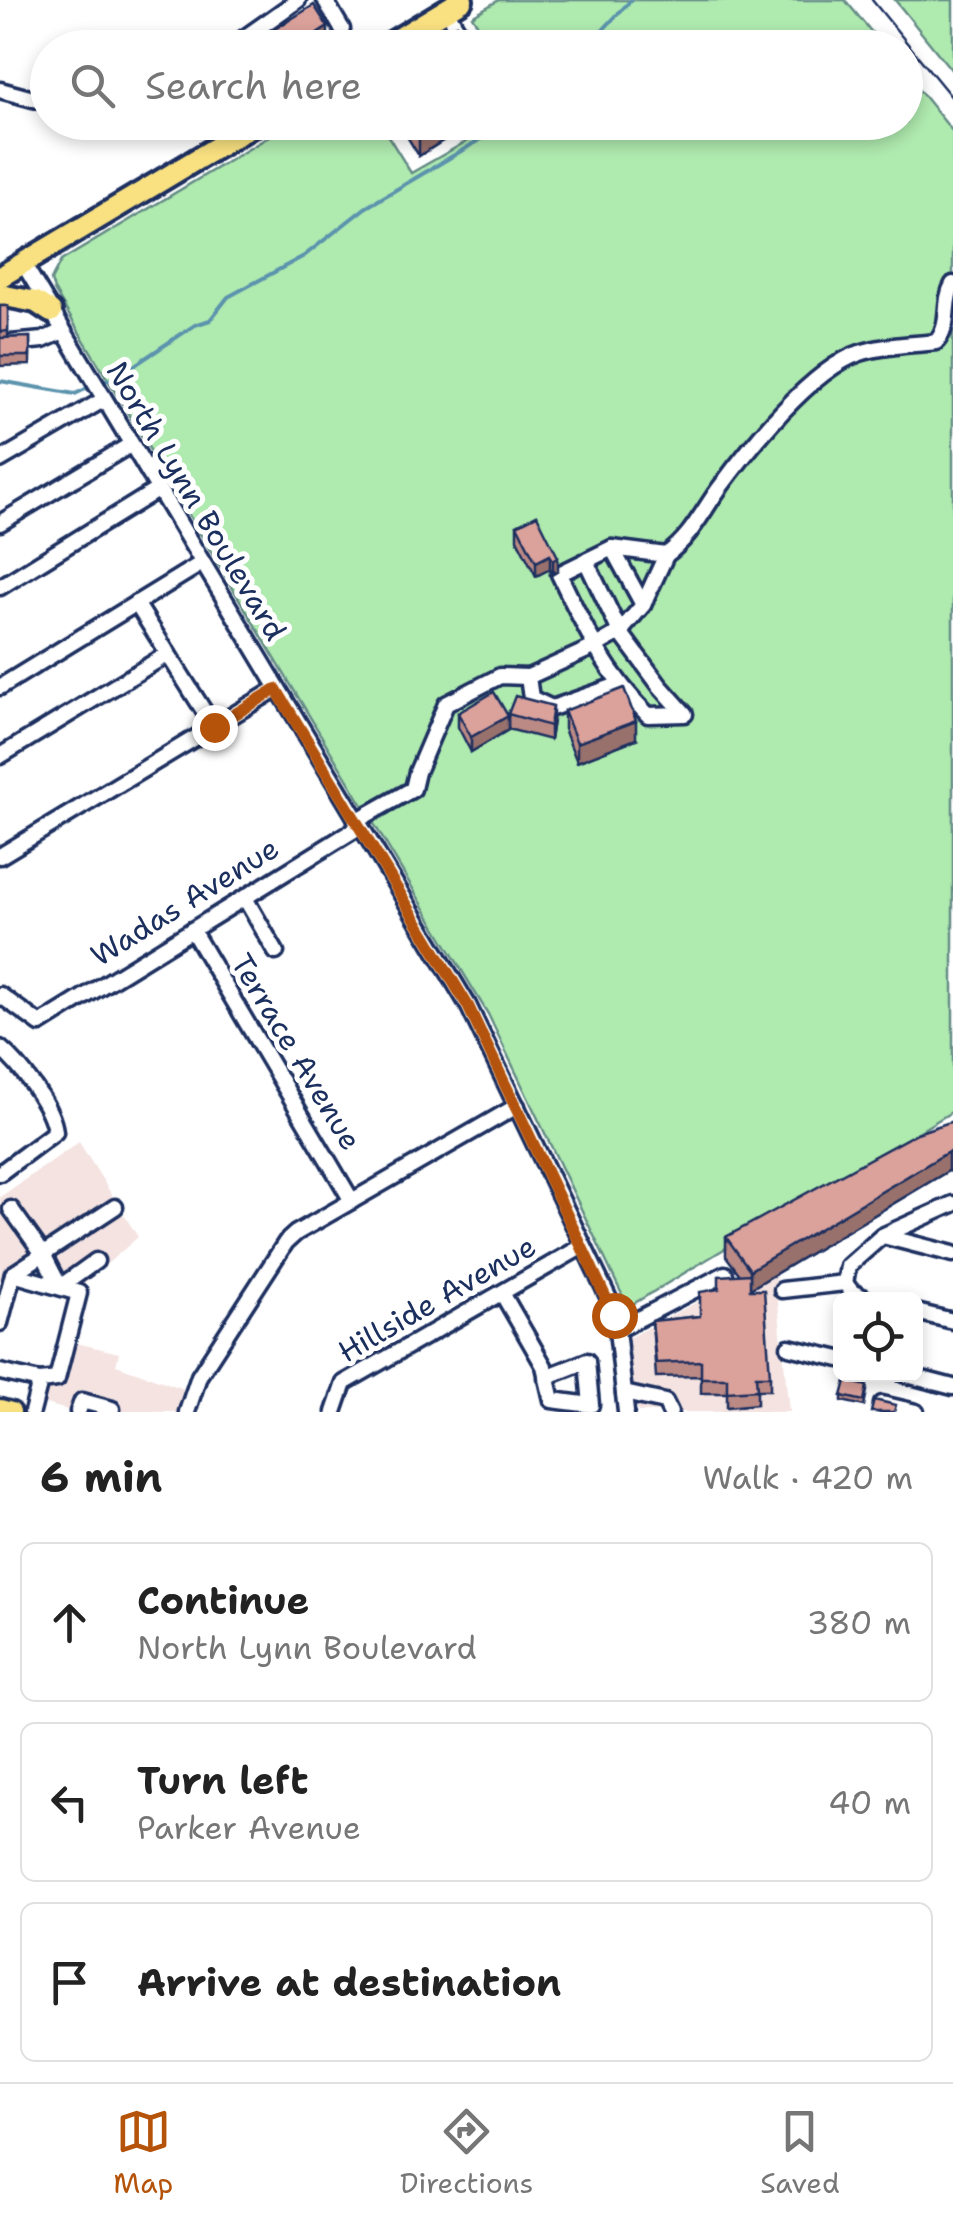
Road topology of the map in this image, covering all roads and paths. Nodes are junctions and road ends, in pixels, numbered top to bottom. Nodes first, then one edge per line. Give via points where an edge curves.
1 (298, 0) edge
2 (325, 0) edge
3 (454, 5) edge
4 (342, 29) dead end
5 (256, 30) edge
6 (413, 30) edge
7 (459, 30) edge
8 (0, 90) edge
9 (30, 98) edge
10 (221, 140) edge
11 (230, 140) edge
12 (223, 144) junction
13 (23, 263) junction
14 (0, 277) edge
15 (953, 284) edge
16 (0, 294) edge
17 (51, 312) junction
18 (63, 331) junction
19 (0, 344) edge
20 (97, 389) junction
21 (130, 445) junction
22 (1, 458) edge
23 (157, 490) junction
24 (0, 523) edge
25 (612, 548) junction
26 (666, 555) junction
27 (586, 560) junction
28 (202, 563) junction
29 (0, 587) edge
30 (136, 604) junction
31 (643, 605) junction
32 (620, 632) junction
33 (594, 646) junction
34 (168, 654) junction
35 (528, 676) junction
36 (618, 685) junction
37 (0, 687) edge
38 (276, 689) junction
39 (214, 727) junction
40 (0, 756) edge
41 (358, 824) junction
42 (0, 856) edge
43 (245, 898) junction
44 (192, 930) junction
45 (276, 952) dead end
46 (0, 995) edge
47 (0, 1048) edge
48 (517, 1106) junction
49 (0, 1173) edge
50 (352, 1201) junction
51 (953, 1204) edge
52 (114, 1207) dead end
53 (10, 1209) dead end
54 (882, 1236) junction
55 (583, 1246) junction
56 (43, 1254) junction
57 (953, 1254) edge
58 (96, 1261) dead end
59 (13, 1274) junction
60 (725, 1274) edge
61 (845, 1283) junction
62 (60, 1287) junction
63 (782, 1290) dead end
64 (854, 1292) edge
65 (502, 1293) junction
66 (923, 1314) edge
67 (953, 1321) edge
68 (0, 1323) edge
69 (617, 1330) junction
70 (789, 1347) dead end
71 (833, 1358) edge
72 (0, 1372) edge
73 (546, 1377) dead end
74 (923, 1379) edge
75 (40, 1382) junction
76 (953, 1387) edge
77 (624, 1393) junction
78 (882, 1404) edge
79 (0, 1409) edge
80 (11, 1412) edge
81 (32, 1412) edge
82 (78, 1412) edge
83 (111, 1412) edge
84 (187, 1412) edge
85 (336, 1412) edge
86 (626, 1412) edge
87 (670, 1412) edge
88 (916, 1412) edge

1 - 5 street
2 - 4 street
3 - 6 highway
3 - 7 street
8 - 9 street
10 - 12 street
11 - 12 highway
12 - 13 highway
13 - 14 highway
13 - 17 street, North Lynn Boulevard
15 - 26 street via 946,330 936,342 860,353 822,377 748,451 684,542
16 - 17 highway
17 - 18 street, North Lynn Boulevard
18 - 19 street
18 - 20 street, North Lynn Boulevard
20 - 21 street, North Lynn Boulevard
20 - 22 street
21 - 23 street, North Lynn Boulevard
21 - 24 street
23 - 28 street, North Lynn Boulevard
23 - 29 street
25 - 26 street
25 - 27 street
25 - 31 street
26 - 31 street
27 - 32 street
27 - 33 street via 559,574
28 - 30 street
28 - 38 street, North Lynn Boulevard
30 - 34 street
30 - 37 street
31 - 32 street
32 - 33 street, Wadas Avenue
32 - 36 street via 685,714 648,716
33 - 35 street, Wadas Avenue
33 - 36 street
34 - 39 street
34 - 40 street
35 - 36 street via 531,698 552,708
35 - 41 street, Wadas Avenue via 500,676 446,704 413,788
38 - 39 street
38 - 41 street, North Lynn Boulevard
39 - 42 street
41 - 43 street, Wadas Avenue
41 - 48 street, North Lynn Boulevard via 468,1006
43 - 44 street, Wadas Avenue
43 - 45 street
44 - 46 street, Wadas Avenue via 40,1024
44 - 50 street, Terrace Avenue
47 - 49 street via 43,1100 55,1132
48 - 50 street
48 - 55 street, North Lynn Boulevard
50 - 84 street via 286,1242 199,1376
51 - 54 street
52 - 56 street
53 - 56 street
54 - 57 street
54 - 61 street via 848,1266
55 - 65 street, Hillside Avenue
55 - 69 street, North Lynn Boulevard
56 - 59 street
56 - 62 street
58 - 62 street
59 - 62 street
59 - 68 street
60 - 69 street
61 - 63 street
61 - 64 street
62 - 75 street via 79,1293 57,1379
65 - 73 street
65 - 85 street, Hillside Avenue via 344,1383
66 - 67 street
69 - 77 street, North Lynn Boulevard
70 - 71 street
72 - 75 street
74 - 76 street
75 - 81 street
77 - 86 street, North Lynn Boulevard
77 - 87 street via 665,1402
78 - 88 street
79 - 80 main road
82 - 83 street via 82,1401

